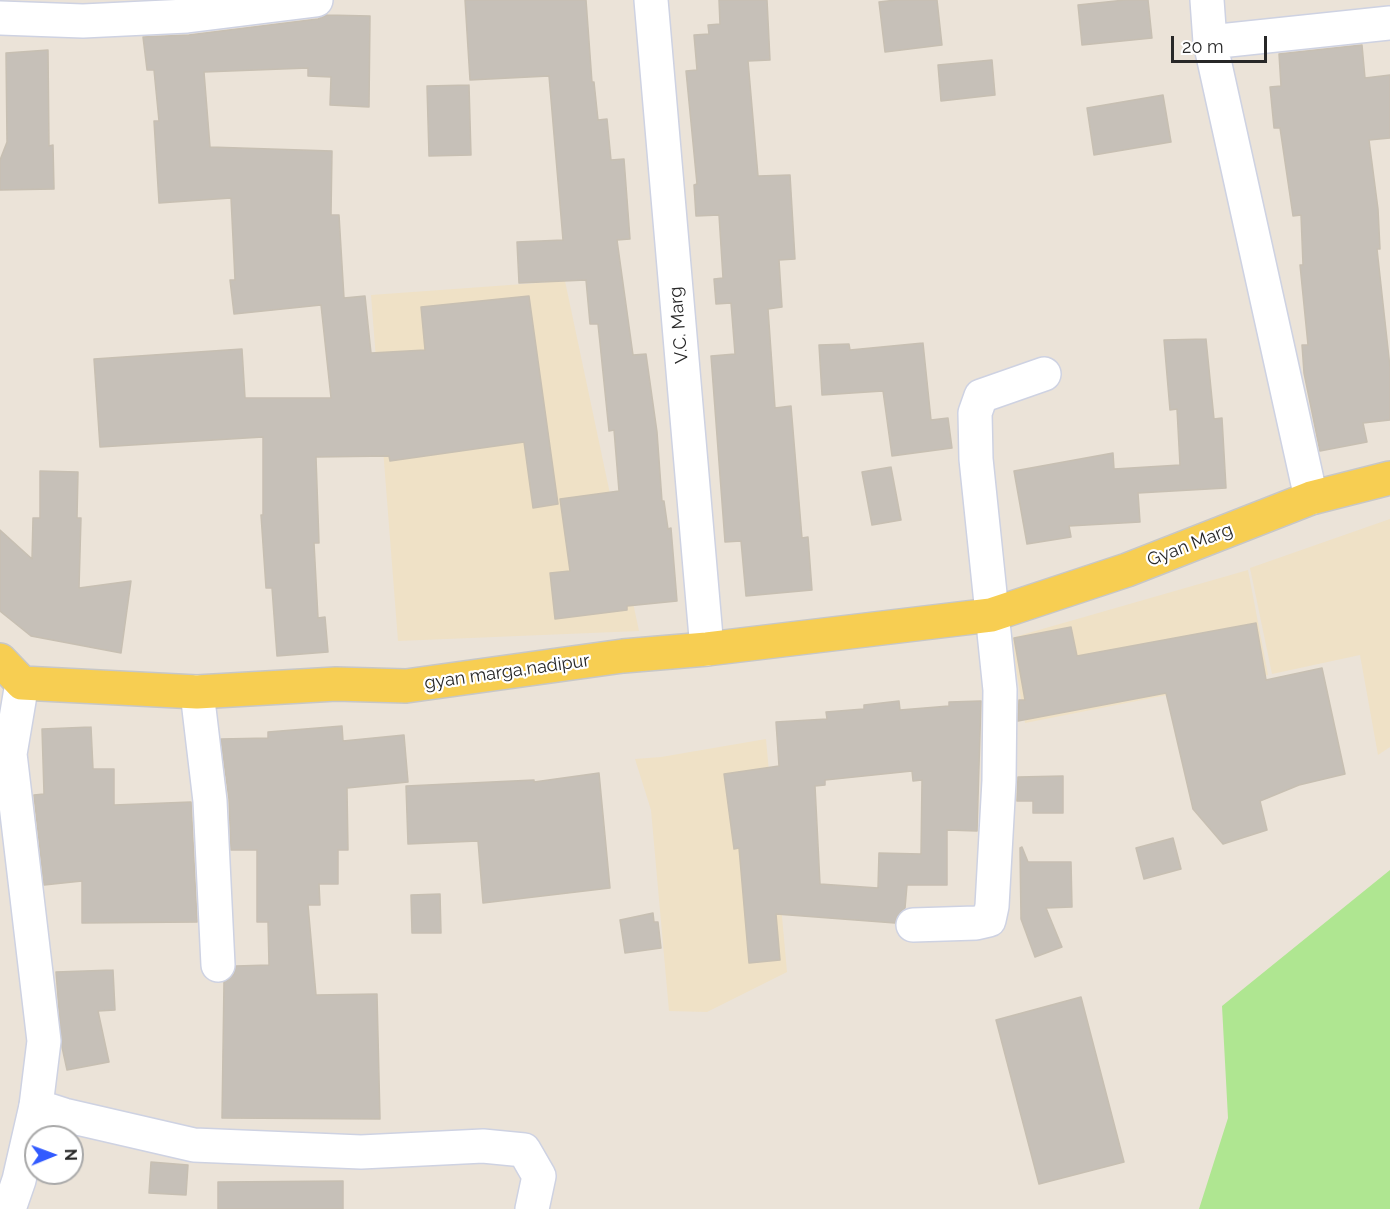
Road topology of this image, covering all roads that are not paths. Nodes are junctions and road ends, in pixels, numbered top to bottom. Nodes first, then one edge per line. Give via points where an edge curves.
1 (316, 0) edge
2 (651, 0) edge
3 (1207, 0) edge
4 (0, 18) edge
5 (1390, 23) edge
6 (1210, 42) junction
7 (1044, 374) dead end
8 (1390, 478) edge
9 (1311, 498) junction
10 (991, 615) junction
11 (707, 649) junction
12 (11, 672) edge
13 (197, 692) junction
14 (913, 925) dead end
15 (218, 965) dead end
16 (36, 1106) junction
17 (9, 1209) edge
18 (532, 1209) edge

1 - 4 street via 188,16 83,21
2 - 11 street, V.C. Marg
3 - 6 street
5 - 6 street
6 - 9 street
7 - 10 street via 981,396 975,413
8 - 9 main road, Gyan Marg
9 - 10 main road, Gyan Marg via 1127,570
10 - 11 main road, gyan marga,nadipur
10 - 14 street via 1000,690 991,913 989,920 975,923
11 - 13 main road, gyan marga,nadipur via 623,656 406,686 336,684
12 - 13 main road, gyan marga,nadipur
12 - 16 street via 10,754 44,1041
13 - 15 street via 210,801
16 - 17 street
16 - 18 street via 194,1145 361,1152 483,1146 524,1150 539,1176

